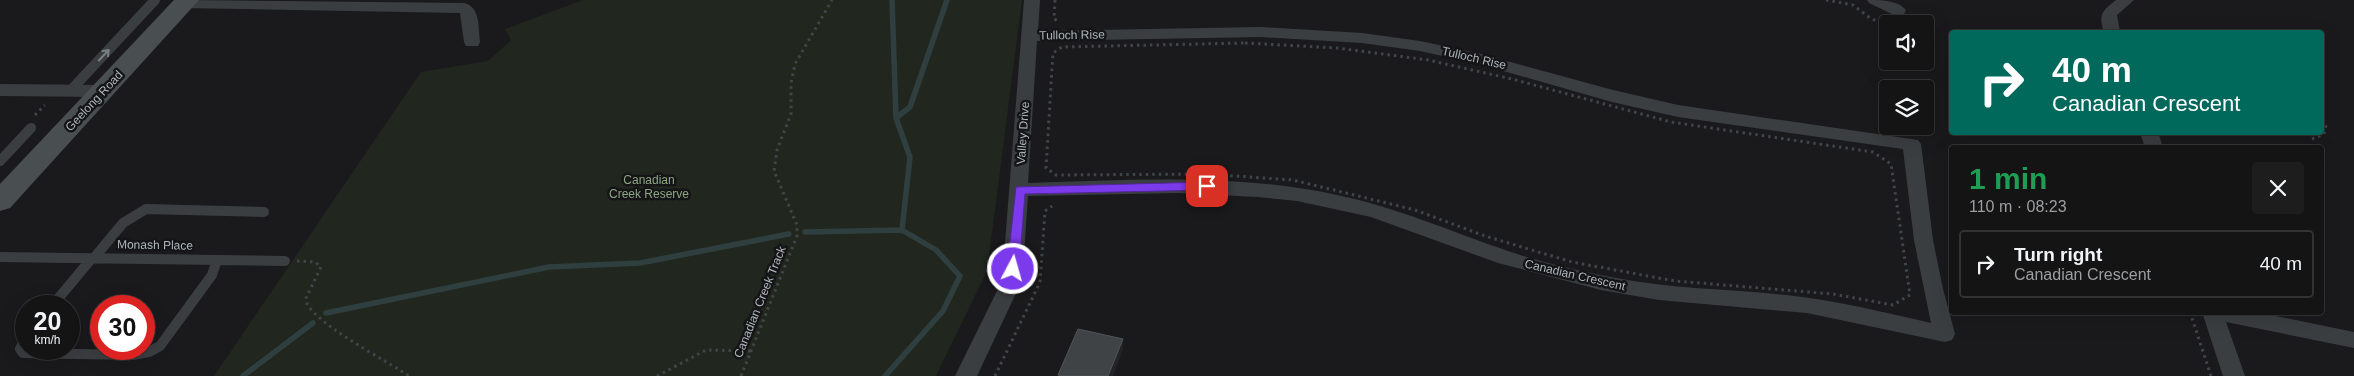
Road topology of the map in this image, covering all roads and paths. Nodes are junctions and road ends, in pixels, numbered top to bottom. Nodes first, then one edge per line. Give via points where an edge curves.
1 (155, 0) edge
2 (832, 0) edge
3 (1032, 0) edge
4 (1826, 0) edge
5 (1875, 0) edge
6 (2126, 0) edge
7 (185, 2) edge
8 (1898, 10) dead end
9 (1879, 22) edge
10 (2111, 30) edge
11 (1030, 36) junction
12 (472, 42) dead end
13 (0, 90) edge
14 (70, 90) junction
15 (103, 91) junction
16 (2324, 122) edge
17 (31, 128) dead end
18 (2324, 134) edge
19 (2322, 135) edge
20 (2312, 139) dead end
21 (1912, 144) joint
22 (0, 161) edge
23 (1065, 182) junction
24 (1020, 190) junction
25 (0, 201) edge
26 (264, 212) dead end
27 (0, 257) edge
28 (93, 258) junction
29 (217, 260) junction
30 (285, 261) joint
31 (61, 295) edge
32 (2191, 315) edge
33 (2214, 315) edge
34 (2228, 315) edge
35 (2354, 340) edge
36 (751, 351) junction
37 (80, 354) edge
38 (409, 376) edge
39 (657, 376) edge
40 (741, 376) edge
41 (966, 376) edge
42 (995, 376) edge
43 (2211, 376) edge
44 (2234, 376) edge

14 -> 1 lane, Geelong Road
2 - 36 path, Canadian Creek Track via 795,64 791,114 777,150 774,171 798,230
3 - 11 street, Valley Drive
4 - 9 path via 1853,5
5 - 8 street
6 - 10 street via 2109,13
7 - 12 street via 464,8 468,11
7 - 15 main road, Geelong Road
11 - 21 street, Tulloch Rise via 1261,32 1362,38 1489,60 1664,108
11 - 24 street, Valley Drive
13 - 14 street
14 - 15 street
15 - 25 main road, Geelong Road
16 - 18 path
17 - 22 lane
19 - 20 path
21 - 23 street, Canadian Crescent via 1917,195 1934,293 1945,334 1808,306 1665,293 1591,280 1490,252 1390,216 1292,193 1207,186
23 - 23 path via 1205,174 1292,180 1415,210 1485,236 1572,262 1630,274 1675,281 1833,294 1893,305 1910,295 1891,164 1874,152 1672,122 1491,73 1388,53 1328,46 1245,43 1062,48 1052,53 1046,168
23 - 24 street, Canadian Crescent
23 - 42 path via 1064,203 1055,204 1045,211 1040,282
24 - 41 street, Valley Drive via 1011,279
26 - 28 lane via 140,210 126,219
27 - 28 lane, Monash Place
28 - 29 lane, Monash Place
28 - 31 lane
29 - 30 lane, Monash Place
29 - 37 lane via 212,275 162,342 149,352
30 - 38 path via 315,262 321,268 306,296 309,311
32 - 43 path
33 - 44 street
34 - 35 street
36 - 39 path via 706,350
36 - 40 path, Canadian Creek Track

